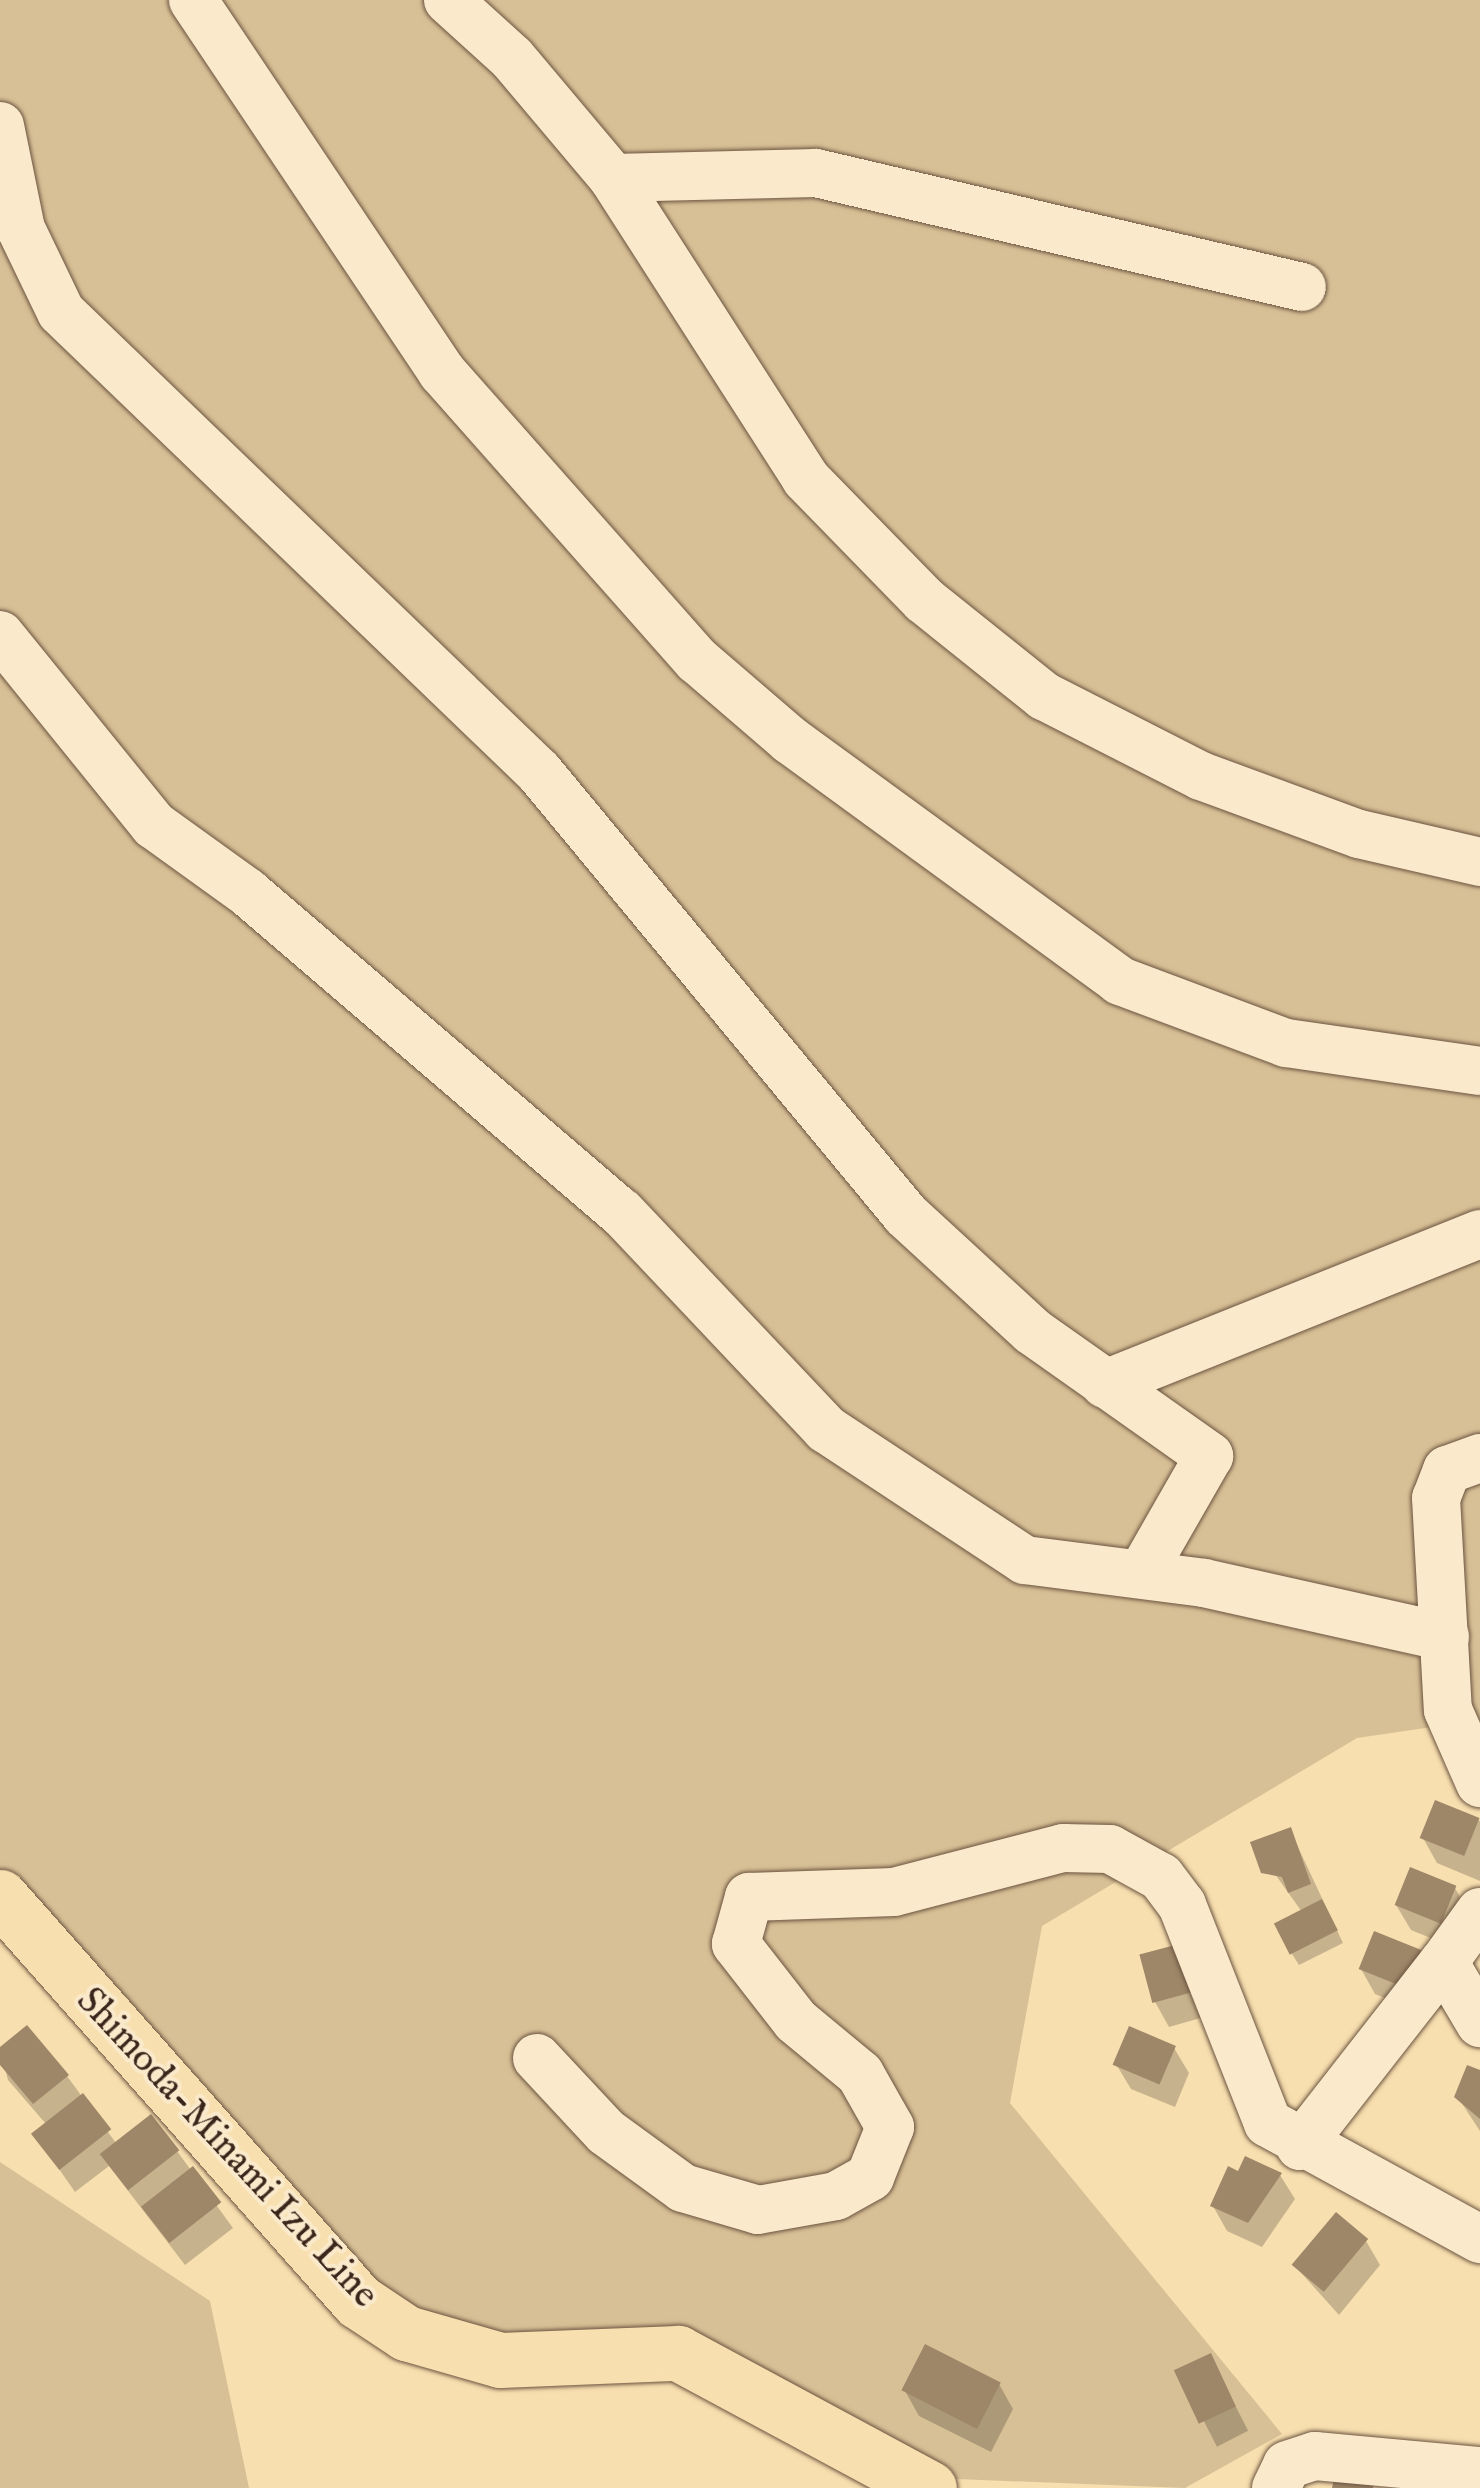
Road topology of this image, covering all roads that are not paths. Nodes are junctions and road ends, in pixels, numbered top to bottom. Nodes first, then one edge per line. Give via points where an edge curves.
1 (193, 0) edge
2 (448, 0) edge
3 (0, 126) edge
4 (614, 178) junction
5 (1302, 287) dead end
6 (0, 636) edge
7 (1480, 862) edge
8 (1480, 1071) edge
9 (1480, 1234) edge
10 (1105, 1384) junction
11 (1480, 1458) edge
12 (1142, 1574) junction
13 (1445, 1637) junction
14 (1480, 1783) edge
15 (0, 1896) edge
16 (1480, 1912) edge
17 (1444, 1962) junction
18 (1480, 2023) edge
19 (537, 2058) dead end
20 (1300, 2146) junction
21 (1480, 2239) edge
22 (1480, 2472) edge
23 (1282, 2477) edge
24 (929, 2488) edge
25 (1241, 2488) edge

1 - 8 street via 442,372 697,660 790,740 1120,982 1286,1043
2 - 4 street via 512,58
3 - 10 street via 21,228 61,312 539,772 906,1215
4 - 5 street via 816,173
4 - 7 street via 806,479 924,600 1044,696 1201,776 1359,834
6 - 12 street via 154,825 246,892 622,1212 826,1428 1025,1560
9 - 10 street
10 - 12 street via 1209,1456
11 - 13 street via 1436,1483
12 - 13 street
13 - 14 street via 1448,1710
15 - 24 main road, Shimoda-Minami Izu Line via 358,2301 406,2333 500,2360 678,2352
16 - 17 street
17 - 18 street
17 - 20 street
19 - 20 street via 606,2132 683,2188 758,2210 836,2196 870,2177 890,2127 860,2074 796,2022 736,1944 749,1897 894,1892 1063,1848 1110,1848 1161,1877 1182,1905 1254,2100
20 - 21 street
22 - 23 street via 1344,2454
23 - 25 street

